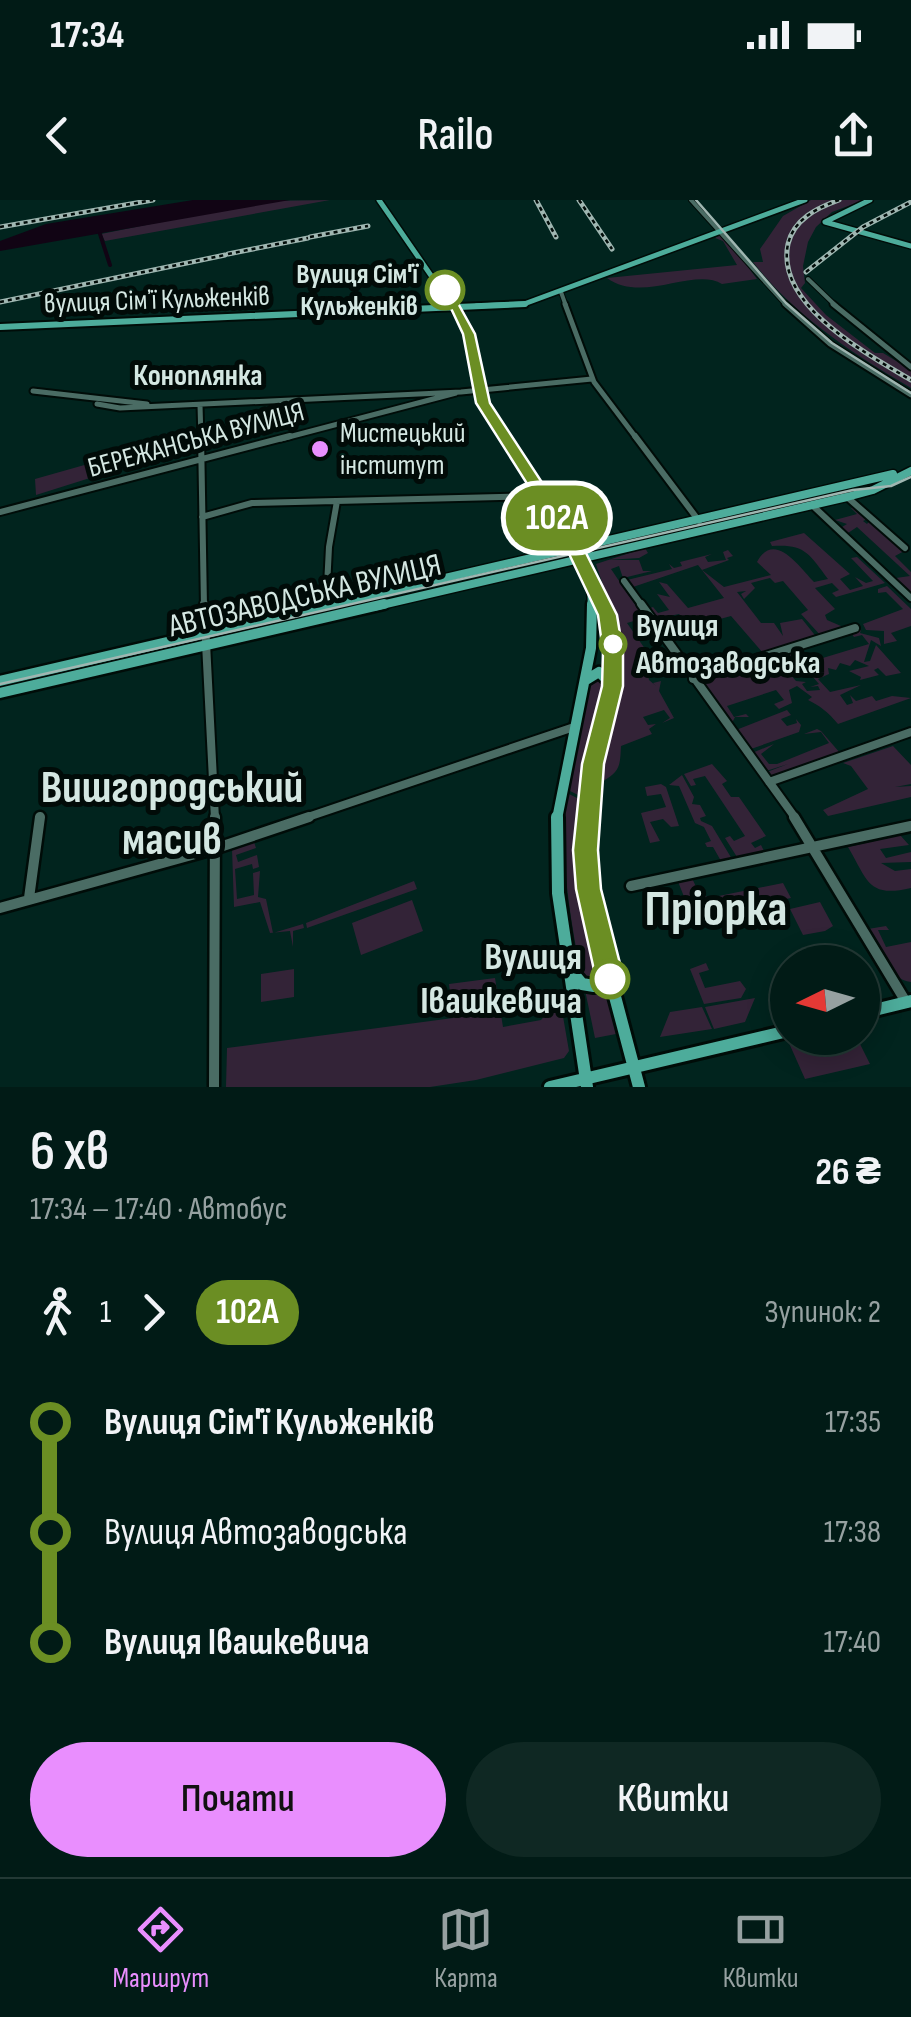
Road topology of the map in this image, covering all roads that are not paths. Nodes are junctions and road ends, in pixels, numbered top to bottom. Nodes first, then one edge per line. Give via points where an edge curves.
1 (381, 200) edge
2 (691, 200) edge
3 (805, 200) edge
4 (870, 200) edge
5 (825, 222) joint
6 (732, 226) joint
7 (722, 230) junction
8 (911, 246) edge
9 (808, 279) dead end
10 (560, 292) junction
11 (454, 308) junction
12 (0, 327) edge
13 (911, 367) edge
14 (592, 379) junction
15 (478, 390) junction
16 (33, 391) dead end
17 (460, 392) junction
18 (911, 395) edge
19 (348, 396) junction
20 (97, 404) dead end
21 (200, 405) junction
22 (166, 406) junction
23 (348, 421) junction
24 (201, 460) junction
25 (911, 468) edge
26 (544, 496) junction
27 (846, 497) junction
28 (337, 501) junction
29 (812, 505) junction
30 (0, 512) edge
31 (202, 517) junction
32 (699, 521) junction
33 (904, 548) dead end
34 (578, 553) junction
35 (590, 580) junction
36 (624, 580) dead end
37 (911, 598) edge
38 (326, 606) junction
39 (855, 628) dead end
40 (205, 639) junction
41 (693, 679) junction
42 (586, 680) junction
43 (0, 681) edge
44 (612, 686) junction
45 (0, 694) edge
46 (574, 727) junction
47 (911, 732) edge
48 (769, 782) junction
49 (40, 817) dead end
50 (911, 826) edge
51 (815, 846) junction
52 (217, 848) junction
53 (631, 886) dead end
54 (29, 898) junction
55 (0, 908) edge
56 (607, 966) junction
57 (571, 971) junction
58 (908, 1002) edge
59 (880, 1009) edge
60 (770, 1034) edge
61 (635, 1068) junction
62 (587, 1083) edge
63 (214, 1087) edge
64 (550, 1087) edge
65 (639, 1087) edge

1 - 11 main road
2 - 7 street
3 - 6 main road
4 - 5 main road
5 - 8 main road
6 - 7 main road, вулиця Сімʼї Кульженків
7 - 10 main road, вулиця Сімʼї Кульженків
7 - 18 street via 784,303 830,344
9 - 13 street
10 - 11 main road, вулиця Сімʼї Кульженків via 518,304
10 - 14 street
11 - 12 main road, вулиця Сімʼї Кульженків
11 - 15 main road via 469,334
14 - 15 street
14 - 32 street
15 - 17 street
15 - 26 main road
16 - 22 street
17 - 19 street
17 - 23 street, БЕРЕЖАНСЬКА ВУЛИЦЯ
19 - 21 street
19 - 23 street
20 - 22 street
21 - 22 street
21 - 24 street
23 - 24 street, БЕРЕЖАНСЬКА ВУЛИЦЯ
24 - 30 street, БЕРЕЖАНСЬКА ВУЛИЦЯ
24 - 31 street
25 - 27 main road, АВТОЗАВОДСЬКА ВУЛИЦЯ
25 - 32 main road, АВТОЗАВОДСЬКА ВУЛИЦЯ
26 - 28 street
26 - 34 main road
27 - 29 main road, АВТОЗАВОДСЬКА ВУЛИЦЯ
27 - 33 street
28 - 31 street via 252,503
28 - 38 street
29 - 34 main road, АВТОЗАВОДСЬКА ВУЛИЦЯ
29 - 37 street
31 - 40 street
32 - 34 main road, АВТОЗАВОДСЬКА ВУЛИЦЯ
34 - 35 main road
34 - 38 main road, АВТОЗАВОДСЬКА ВУЛИЦЯ
34 - 40 main road, АВТОЗАВОДСЬКА ВУЛИЦЯ
35 - 42 main road via 594,620
35 - 44 main road via 611,630
36 - 41 street
38 - 40 main road, АВТОЗАВОДСЬКА ВУЛИЦЯ
39 - 41 street
40 - 43 main road, АВТОЗАВОДСЬКА ВУЛИЦЯ
40 - 45 main road, АВТОЗАВОДСЬКА ВУЛИЦЯ
40 - 52 street
41 - 48 street
42 - 44 main road via 599,672
42 - 46 main road
44 - 56 main road via 593,764 586,838 588,889
46 - 52 street
46 - 57 main road via 559,787 556,848
47 - 48 street
48 - 51 street
49 - 54 street
50 - 51 street
51 - 53 street
51 - 58 street
52 - 54 street
52 - 63 street
54 - 55 street
56 - 57 main road via 594,986
56 - 61 main road
57 - 62 main road
58 - 59 main road
60 - 61 main road
61 - 62 main road
61 - 65 main road
62 - 64 main road

